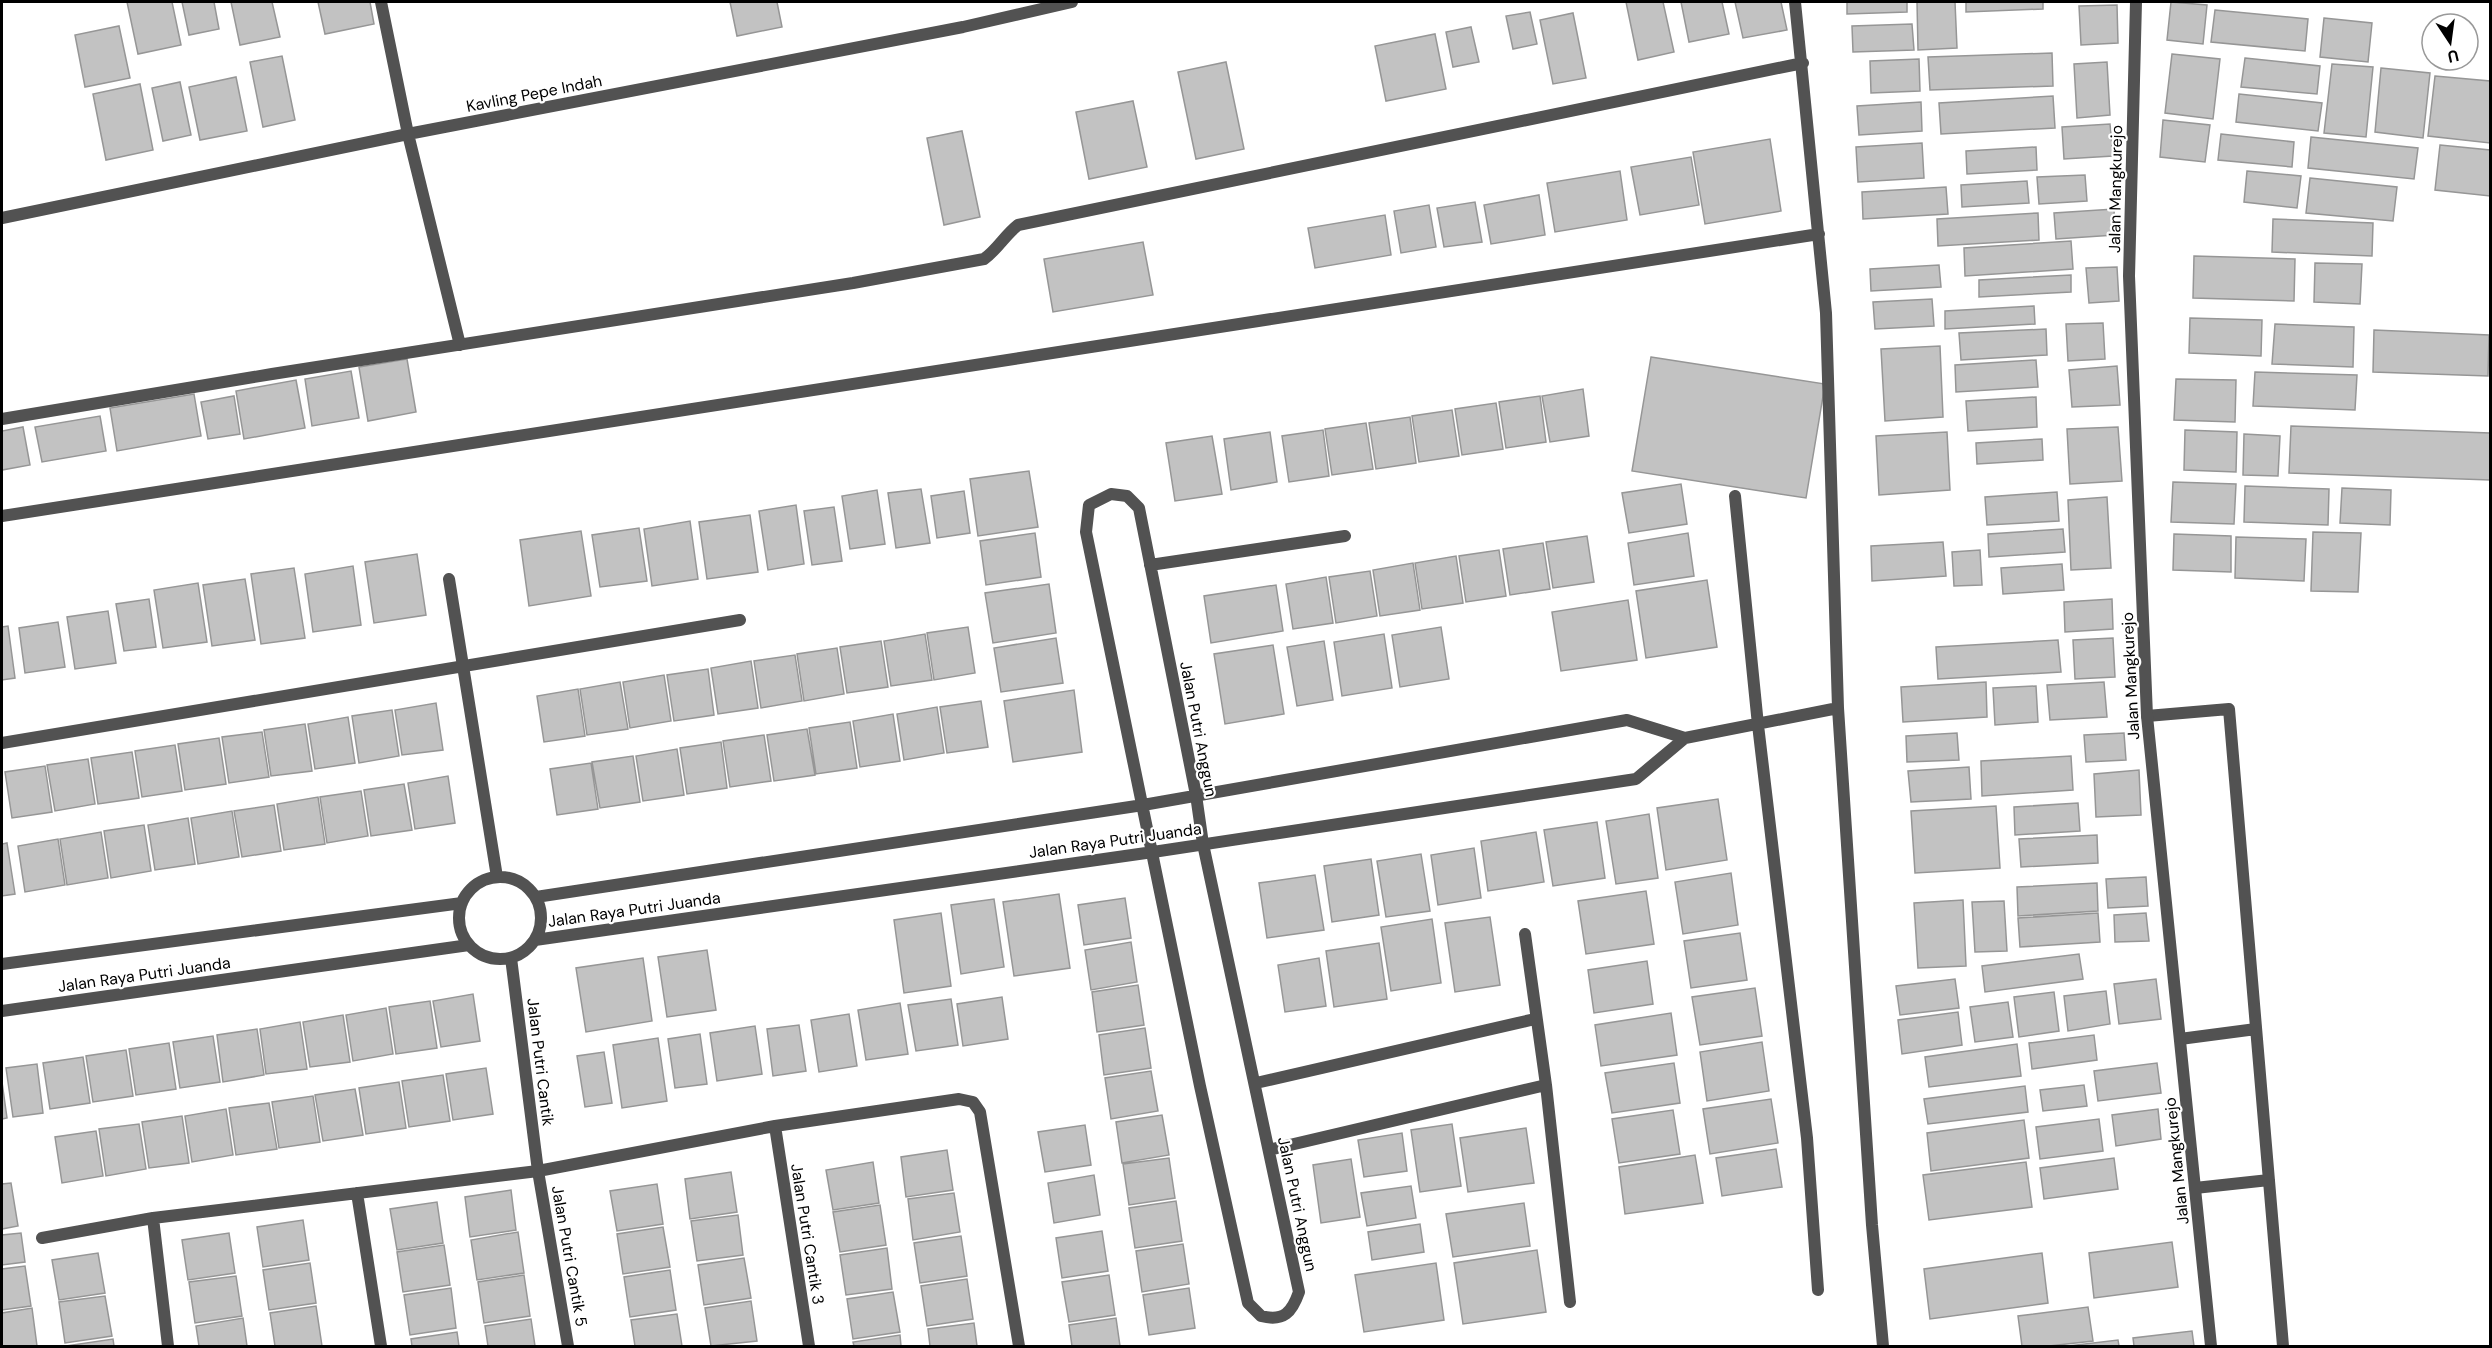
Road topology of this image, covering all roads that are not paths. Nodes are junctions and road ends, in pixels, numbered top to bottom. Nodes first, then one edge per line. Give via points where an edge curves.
1 (381, 2) edge
2 (1072, 2) edge
3 (1795, 2) edge
4 (2136, 2) edge
5 (1803, 63) junction
6 (408, 134) junction
7 (2, 218) edge
8 (1819, 234) junction
9 (460, 345) junction
10 (2, 419) edge
11 (1736, 496) dead end
12 (2, 516) edge
13 (1345, 536) dead end
14 (1150, 565) junction
15 (449, 579) dead end
16 (740, 620) dead end
17 (462, 666) junction
18 (1838, 708) junction
19 (2147, 716) junction
20 (1758, 725) junction
21 (1685, 738) junction
22 (2, 743) edge
23 (1196, 795) junction
24 (1143, 805) junction
25 (1203, 844) junction
26 (1152, 852) junction
27 (497, 877) junction
28 (536, 897) junction
29 (462, 903) junction
30 (1525, 934) dead end
31 (535, 940) junction
32 (469, 945) junction
33 (510, 958) junction
34 (2, 964) edge
35 (2, 1011) edge
36 (1535, 1019) junction
37 (2256, 1029) junction
38 (2180, 1039) junction
39 (1256, 1083) junction
40 (1546, 1085) junction
41 (775, 1126) junction
42 (1269, 1150) junction
43 (538, 1171) junction
44 (2269, 1180) junction
45 (2195, 1188) junction
46 (357, 1193) junction
47 (153, 1218) junction
48 (42, 1238) dead end
49 (1818, 1290) dead end
50 (1570, 1302) dead end
51 (168, 1347) edge
52 (381, 1347) edge
53 (568, 1347) edge
54 (809, 1347) edge
55 (1019, 1347) edge
56 (1882, 1347) edge
57 (2211, 1347) edge
58 (2283, 1347) edge

1 - 6 street
2 - 6 street, Kavling Pepe Indah via 963,27
3 - 5 street
4 - 19 street, Jalan Mangkurejo via 2129,276
5 - 8 street
5 - 9 street via 1018,225 984,259
6 - 7 street, Kavling Pepe Indah
6 - 9 street
8 - 12 street
8 - 18 street via 1826,313
9 - 10 street
11 - 20 street
13 - 14 street
14 - 23 street, Jalan Putri Anggun
14 - 24 street, Jalan Putri Anggun via 1135,502 1127,496 1111,494 1089,505 1086,532
15 - 17 street
16 - 17 street
17 - 22 street
17 - 27 street
18 - 20 street, Jalan Raya Putri Juanda
18 - 56 street
19 - 37 street via 2229,709
19 - 38 street, Jalan Mangkurejo
20 - 21 street, Jalan Raya Putri Juanda
20 - 49 street via 1807,1138
21 - 23 street, Jalan Raya Putri Juanda via 1627,720
21 - 25 street, Jalan Raya Putri Juanda via 1636,778
23 - 24 street, Jalan Raya Putri Juanda
23 - 25 street, Jalan Putri Anggun
24 - 26 street, Jalan Putri Anggun
24 - 28 street, Jalan Raya Putri Juanda
25 - 26 street, Jalan Raya Putri Juanda
25 - 39 street, Jalan Putri Anggun
26 - 31 street, Jalan Raya Putri Juanda
26 - 42 street, Jalan Putri Anggun via 1248,1303 1261,1316 1270,1318 1294,1308 1299,1292
27 - 28 street via 519,882
27 - 29 street via 482,881
28 - 31 street via 541,911
29 - 32 street via 461,932
29 - 34 street, Jalan Raya Putri Juanda
30 - 36 street
31 - 33 street
32 - 33 street via 481,955
32 - 35 street, Jalan Raya Putri Juanda
33 - 43 street, Jalan Putri Cantik
36 - 39 street
36 - 40 street
37 - 38 street
37 - 44 street
38 - 45 street, Jalan Mangkurejo
39 - 42 street, Jalan Putri Anggun
40 - 42 street
40 - 50 street
41 - 43 street
41 - 54 street, Jalan Putri Cantik 3
41 - 55 street via 959,1099 973,1102 980,1112
43 - 46 street
43 - 53 street, Jalan Putri Cantik 5
44 - 45 street
44 - 58 street
45 - 57 street, Jalan Mangkurejo
46 - 47 street
46 - 52 street
47 - 48 street
47 - 51 street

